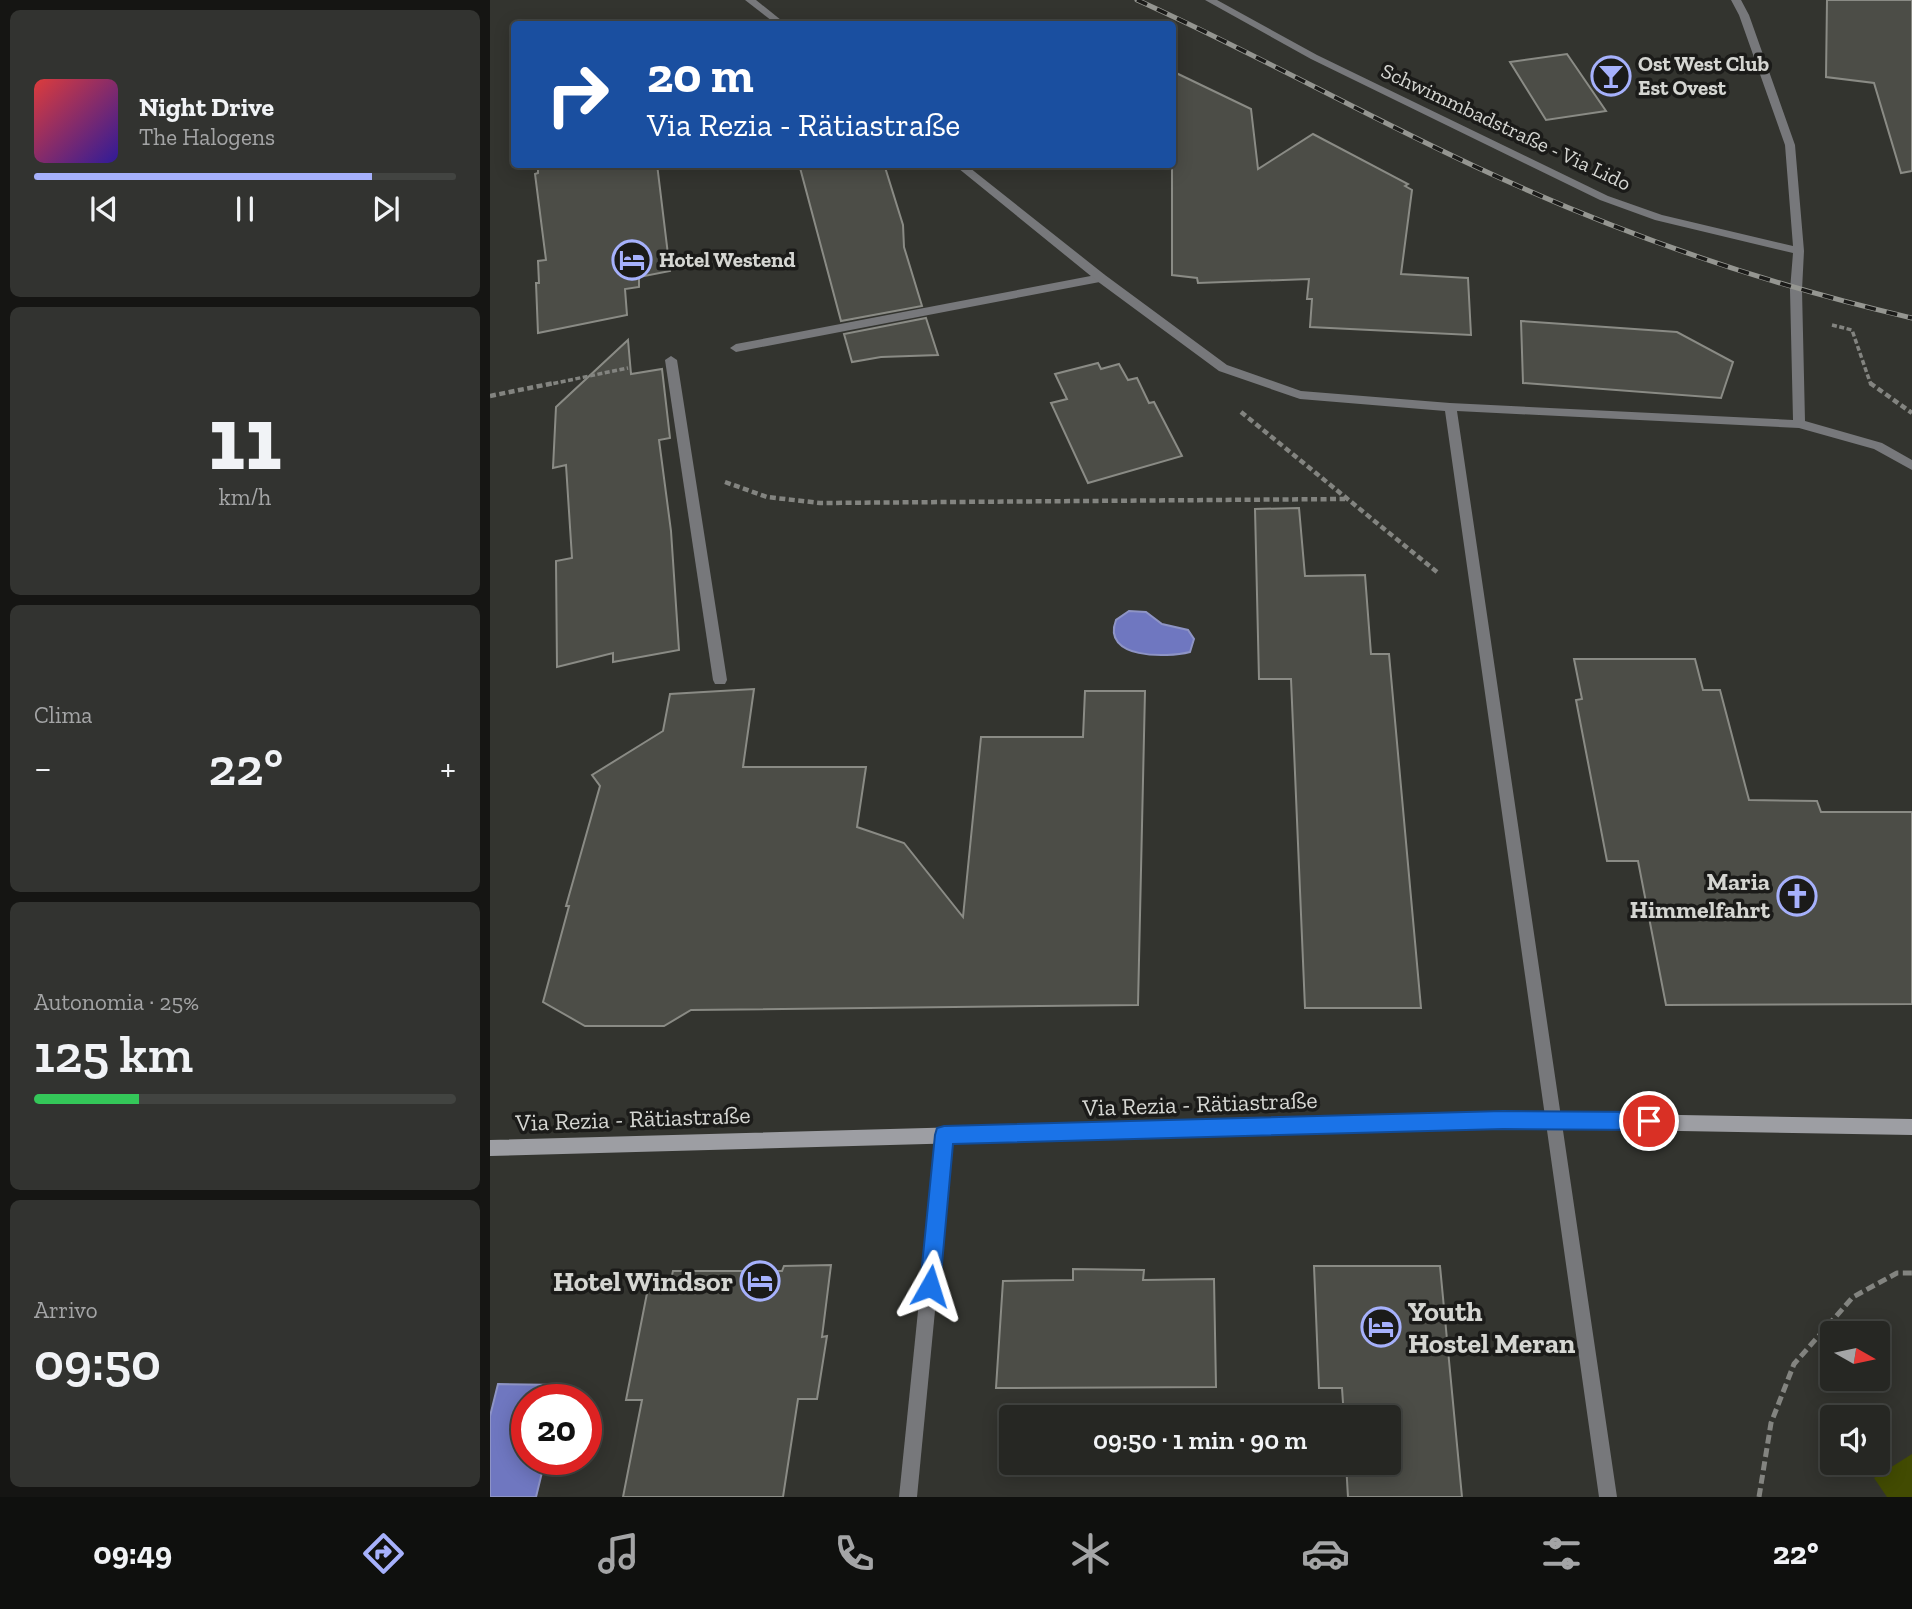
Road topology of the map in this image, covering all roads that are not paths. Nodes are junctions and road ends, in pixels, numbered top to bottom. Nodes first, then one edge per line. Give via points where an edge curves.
1 (750, 0) edge
2 (1210, 0) edge
3 (1736, 0) edge
4 (777, 21) edge
5 (963, 168) edge
6 (1798, 251) junction
7 (1101, 278) junction
8 (736, 348) dead end
9 (671, 360) dead end
10 (1450, 407) junction
11 (1799, 424) junction
12 (1912, 466) edge
13 (720, 680) dead end
14 (1553, 1120) junction
15 (1912, 1127) edge
16 (944, 1135) junction
17 (490, 1148) edge
18 (908, 1497) edge
19 (1608, 1497) edge

1 - 4 street
2 - 6 street, Schwimmbadstraße - Via Lido via 1314,57 1604,198 1659,218
3 - 6 street via 1790,145
5 - 7 street
6 - 11 street
7 - 8 street
7 - 10 street via 1223,368 1300,395
9 - 13 street
10 - 11 street
10 - 14 street
11 - 12 street via 1878,446
14 - 15 street, Via Rezia - Rätiastraße
14 - 16 street, Via Rezia - Rätiastraße
14 - 19 street
16 - 17 street, Via Rezia - Rätiastraße
16 - 18 street

